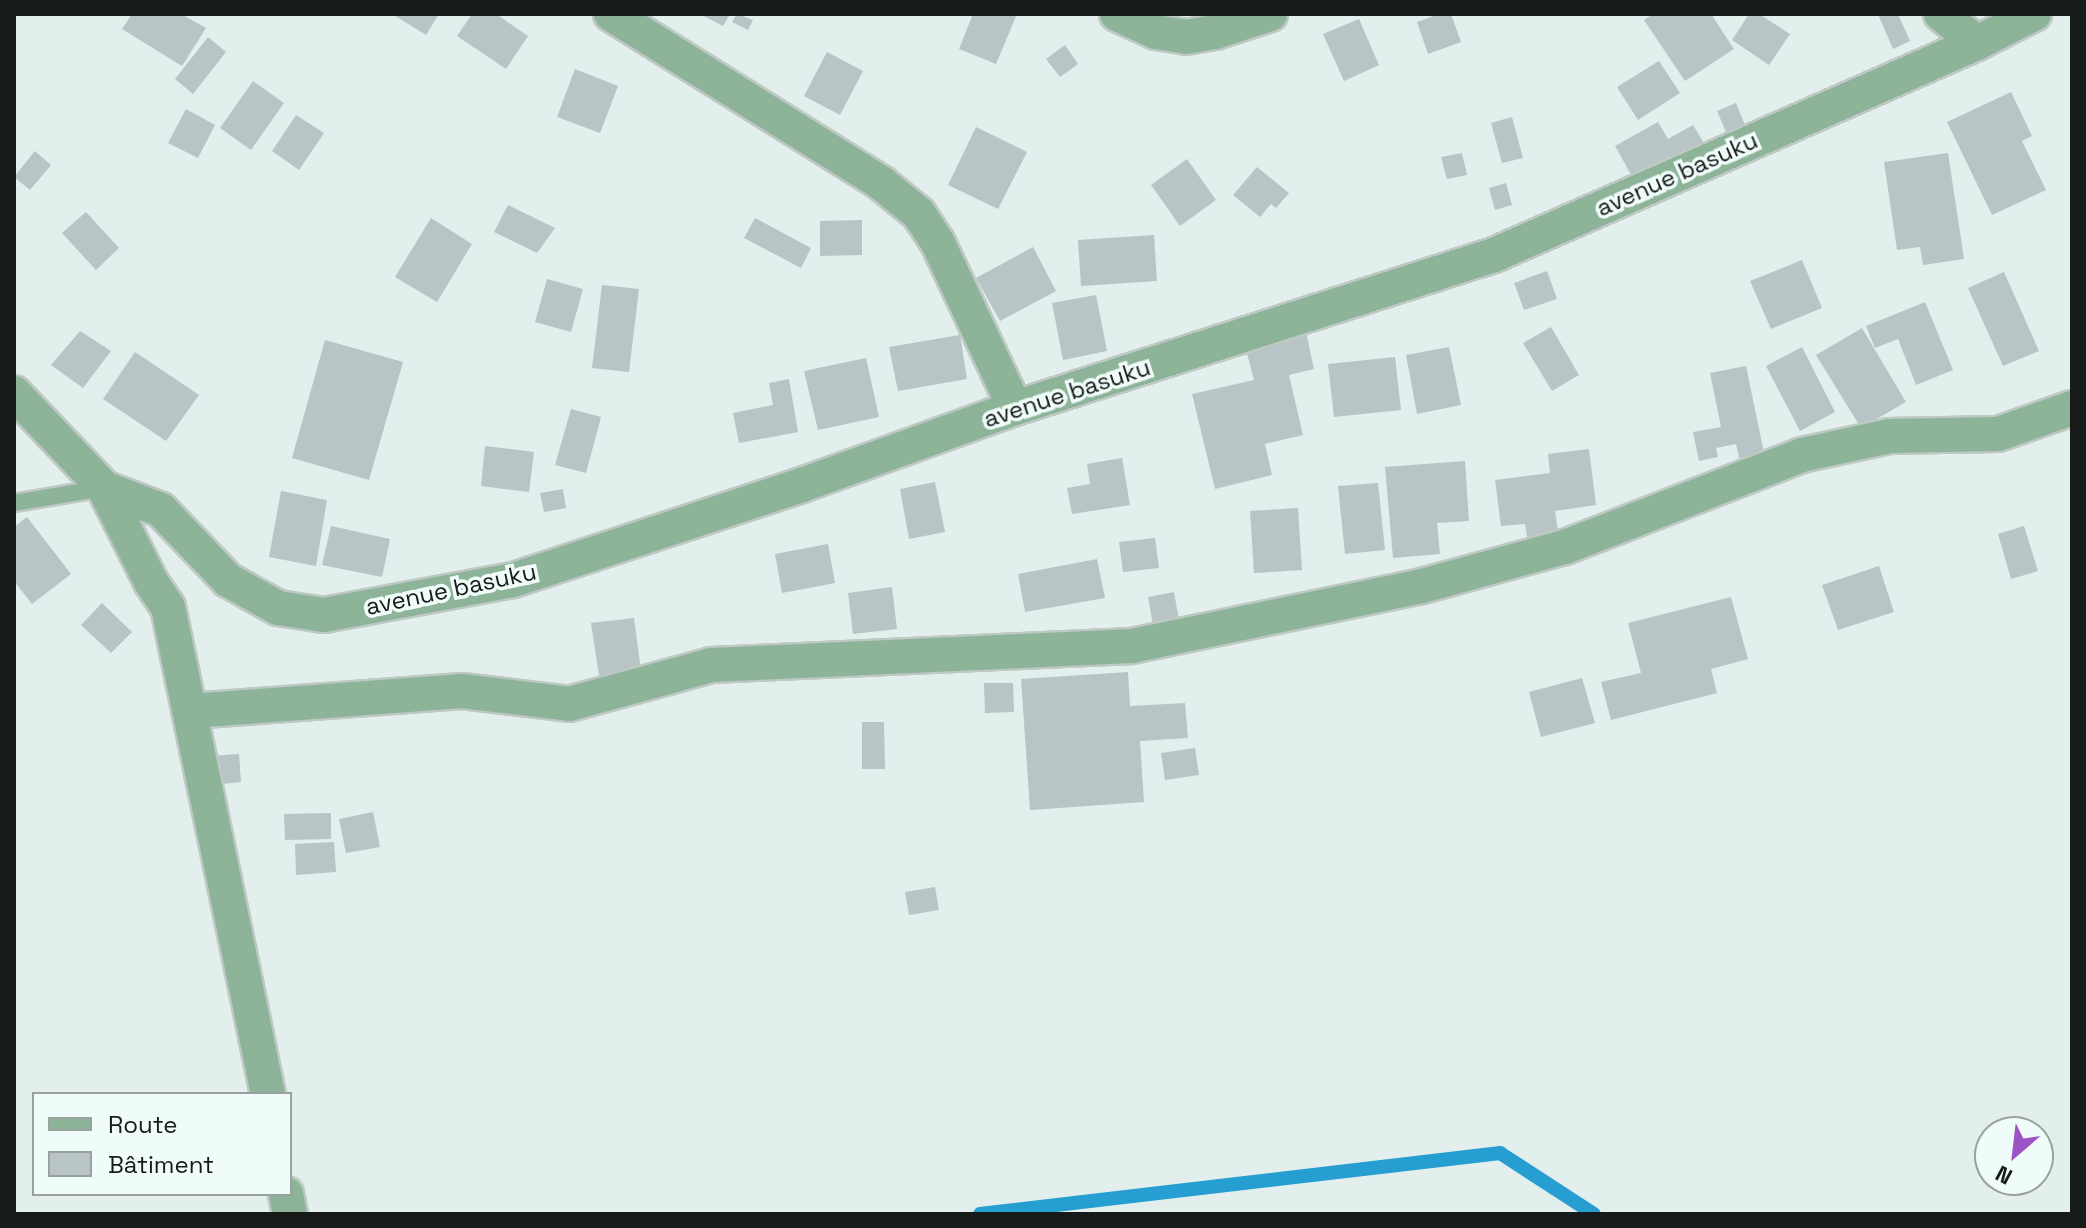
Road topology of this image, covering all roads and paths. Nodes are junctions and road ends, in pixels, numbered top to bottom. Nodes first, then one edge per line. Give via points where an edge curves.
1 (611, 14) edge
2 (1117, 14) edge
3 (1270, 14) edge
4 (1941, 14) edge
5 (2034, 14) edge
6 (1977, 43) junction
7 (14, 393) edge
8 (1015, 408) junction
9 (2072, 408) edge
10 (104, 488) junction
11 (14, 503) edge
12 (191, 711) junction
13 (268, 1092) edge

1 - 8 street via 881,183 919,214 938,243
2 - 3 street via 1156,32 1186,37
4 - 6 street
5 - 6 street, avenue basuku
6 - 8 street, avenue basuku via 1494,255
7 - 10 street
8 - 10 street, avenue basuku via 513,580 324,615 278,608 228,580 161,510
9 - 12 street via 1998,434 1889,436 1802,455 1565,547 1422,586 1132,646 712,665 569,704 462,691
10 - 11 lane
10 - 12 street via 168,607
12 - 13 street

